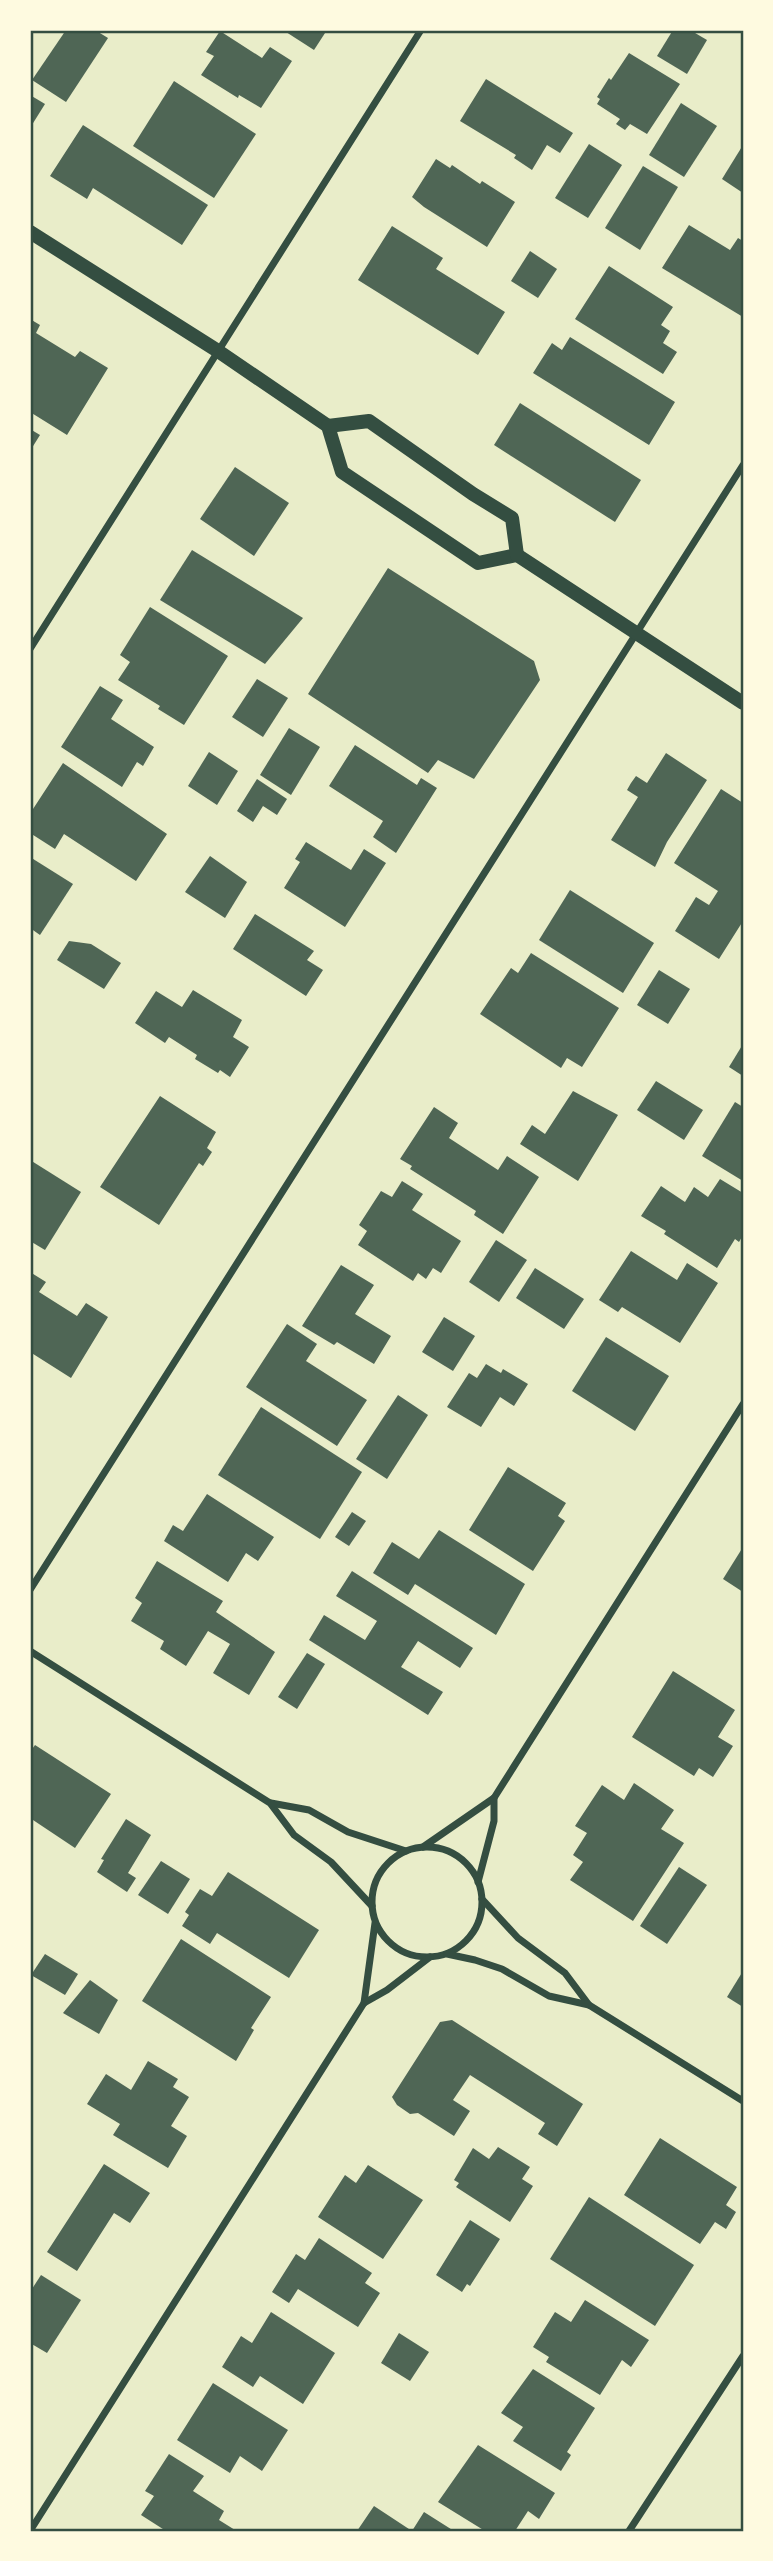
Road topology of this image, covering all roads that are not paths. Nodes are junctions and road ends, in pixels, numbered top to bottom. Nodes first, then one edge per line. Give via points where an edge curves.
1 (421, 30) edge
2 (30, 232) edge
3 (218, 351) junction
4 (328, 426) junction
5 (743, 465) edge
6 (517, 555) junction
7 (635, 634) junction
8 (30, 649) edge
9 (743, 703) edge
10 (743, 1404) edge
11 (30, 1590) edge
12 (30, 1651) edge
13 (494, 1798) junction
14 (270, 1803) junction
15 (423, 1847) junction
16 (406, 1851) junction
17 (478, 1882) junction
18 (482, 1899) junction
19 (372, 1906) junction
20 (375, 1923) junction
21 (446, 1954) junction
22 (430, 1957) junction
23 (364, 2003) junction
24 (589, 2005) junction
25 (743, 2101) edge
26 (743, 2356) edge
27 (30, 2531) edge
28 (629, 2531) edge

1 - 3 street
2 - 3 main road
3 - 4 main road
3 - 8 street
4 - 6 main road via 369,421 512,518
4 - 6 main road via 342,472 478,563
5 - 7 street
6 - 7 main road
7 - 9 main road
7 - 11 street
10 - 13 street
12 - 14 street
13 - 15 street
13 - 17 street via 494,1821
14 - 16 street via 309,1810 348,1832
14 - 19 street via 294,1835 338,1868
15 - 16 street
15 - 17 street via 456,1855
16 - 19 street via 380,1872
17 - 18 street
18 - 21 street via 474,1932
18 - 24 street via 518,1938 565,1973
19 - 20 street
20 - 22 street via 397,1949
20 - 23 street
21 - 22 street
21 - 24 street via 502,1969 549,1996
22 - 23 street
23 - 27 street
24 - 25 street
26 - 28 street

